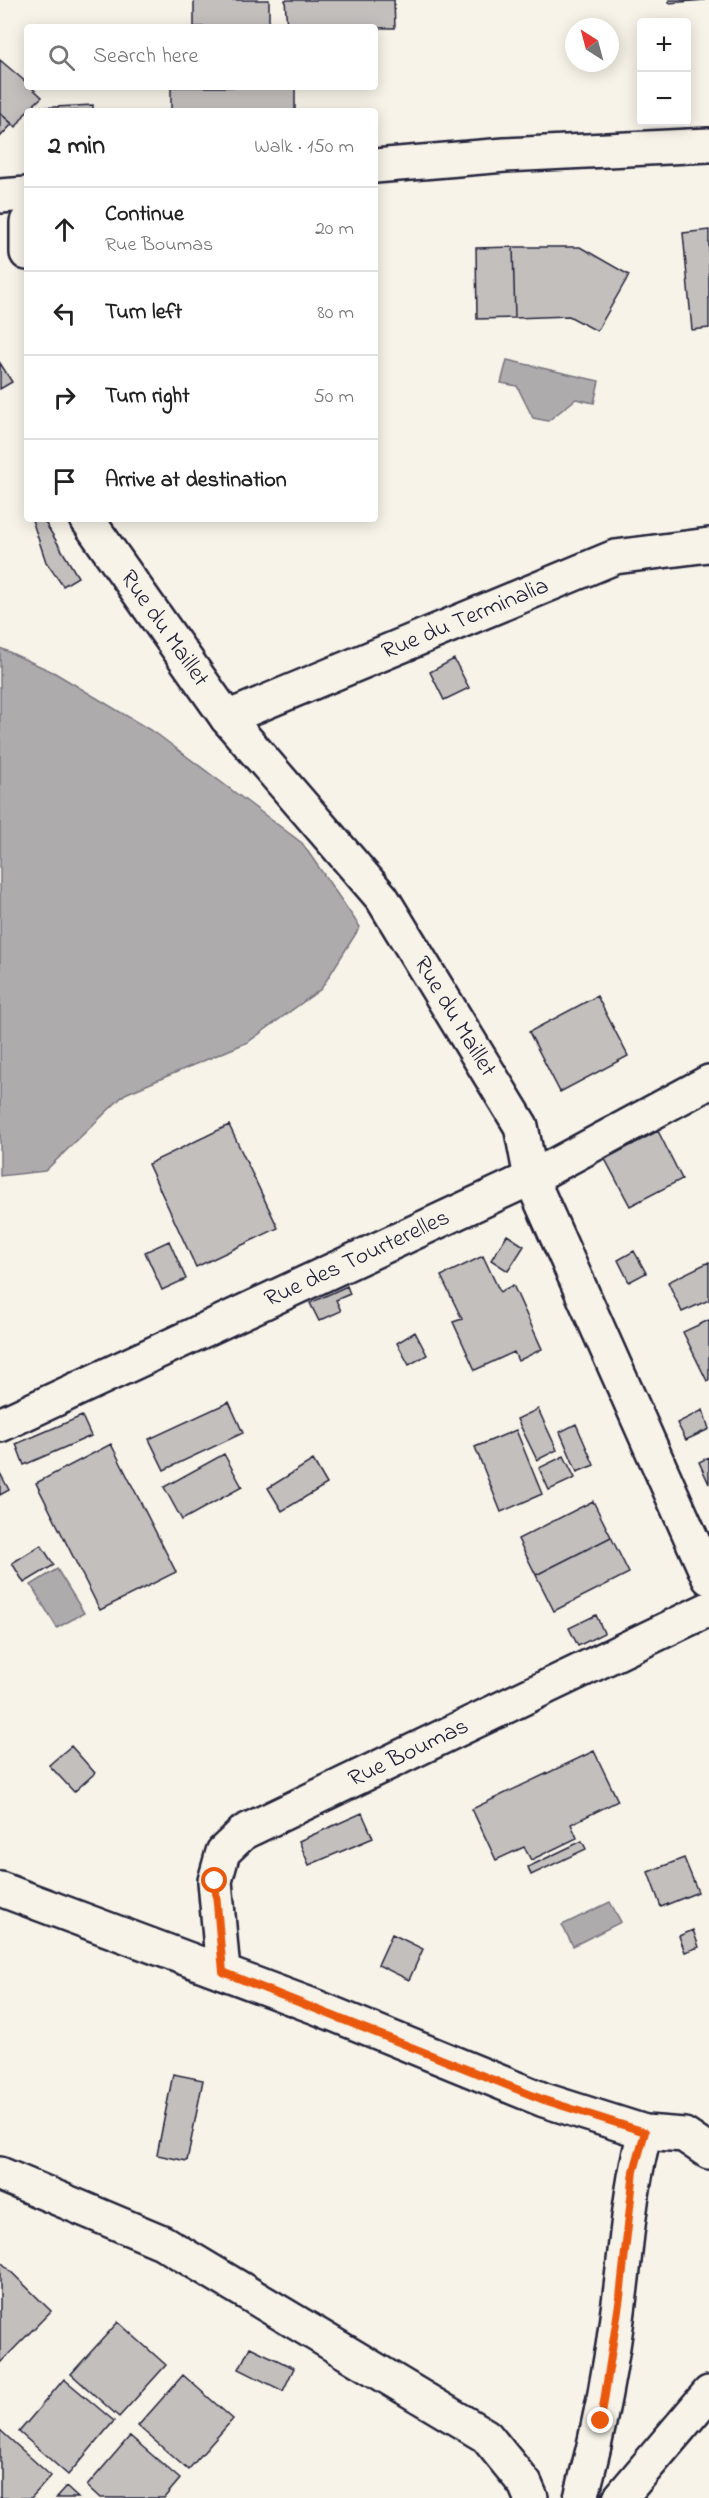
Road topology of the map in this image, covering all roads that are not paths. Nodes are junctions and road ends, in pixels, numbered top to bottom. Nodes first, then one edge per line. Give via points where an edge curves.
1 (709, 145) edge
2 (378, 166) edge
3 (24, 194) edge
4 (0, 196) edge
5 (89, 522) edge
6 (709, 545) edge
7 (227, 718) junction
8 (709, 1082) edge
9 (531, 1178) junction
10 (0, 1425) edge
11 (709, 1578) edge
12 (709, 1609) edge
13 (0, 1889) edge
14 (223, 1972) junction
15 (645, 2132) junction
16 (709, 2152) edge
17 (0, 2174) edge
18 (709, 2392) edge
19 (531, 2498) edge
20 (580, 2498) edge
21 (620, 2498) edge

1 - 2 street
3 - 4 street
5 - 7 street, Rue du Maillet
6 - 7 street, Rue du Terminalia via 615,557
7 - 9 street, Rue du Maillet via 382,898 521,1126
8 - 9 street, Rue des Tourterelles
9 - 10 street, Rue des Tourterelles
9 - 11 street, Rue du Maillet
12 - 14 street, Rue Boumas via 244,1832 224,1852 215,1881
13 - 14 street
14 - 15 street via 544,2100
15 - 16 street via 684,2135
15 - 20 street via 634,2171 601,2421
17 - 19 street via 162,2242 486,2436 525,2484
18 - 21 street

